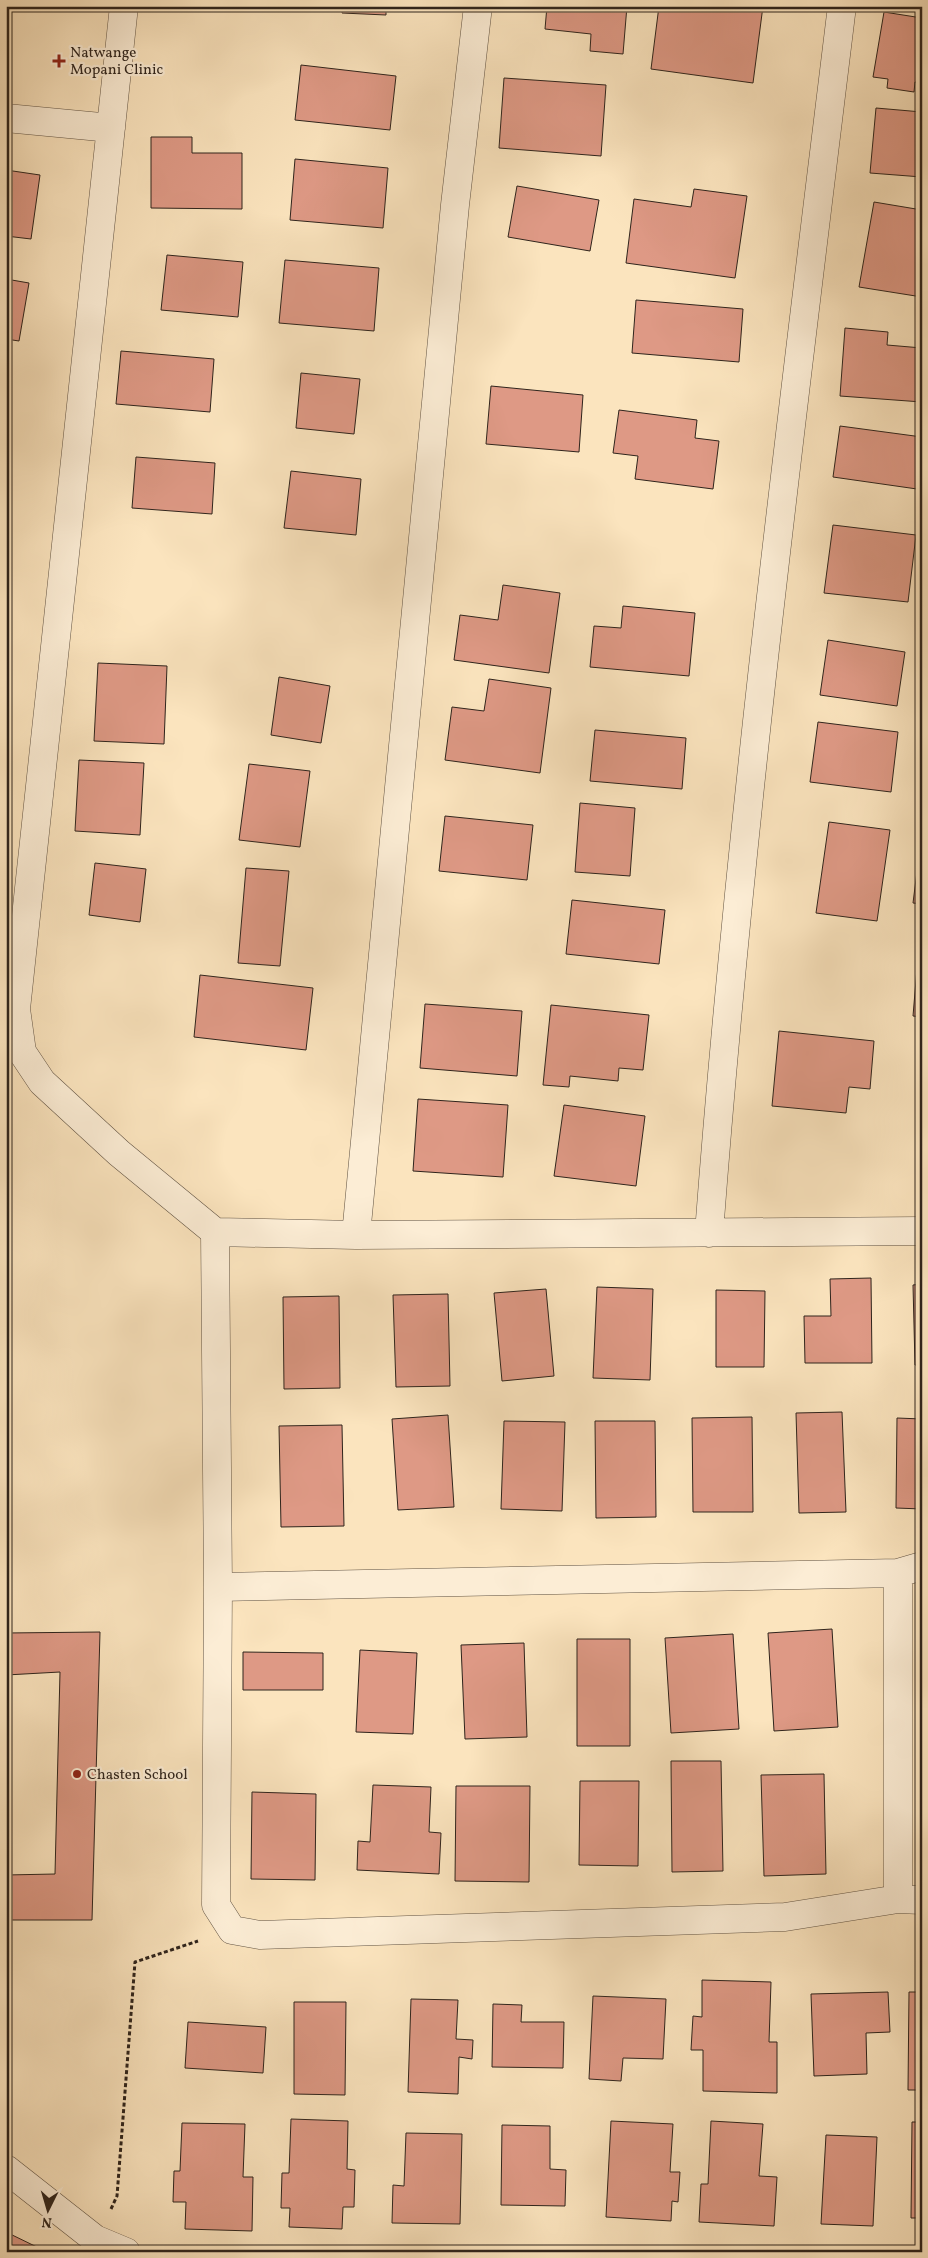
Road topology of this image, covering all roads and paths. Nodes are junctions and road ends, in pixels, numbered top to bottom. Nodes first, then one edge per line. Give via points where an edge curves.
1 (124, 6) edge
2 (478, 6) edge
3 (842, 6) edge
4 (6, 118) edge
5 (111, 128) junction
6 (922, 1231) edge
7 (215, 1232) junction
8 (709, 1233) junction
9 (356, 1235) junction
10 (910, 1570) edge
11 (218, 1587) junction
12 (910, 1899) edge
13 (232, 1930) junction
14 (6, 2169) edge
15 (95, 2239) junction
16 (126, 2252) edge

1 - 5 street
2 - 9 street via 454,215
3 - 8 street via 766,634 724,1035
4 - 5 street
5 - 7 street via 16,1009 22,1052 42,1082 120,1153
6 - 8 street
7 - 9 street
7 - 11 street
8 - 9 street
10 - 11 street
10 - 12 street
11 - 13 street via 216,1905
12 - 13 street via 785,1917 260,1935
13 - 15 path via 135,1962 117,2196
14 - 15 street
15 - 16 street

